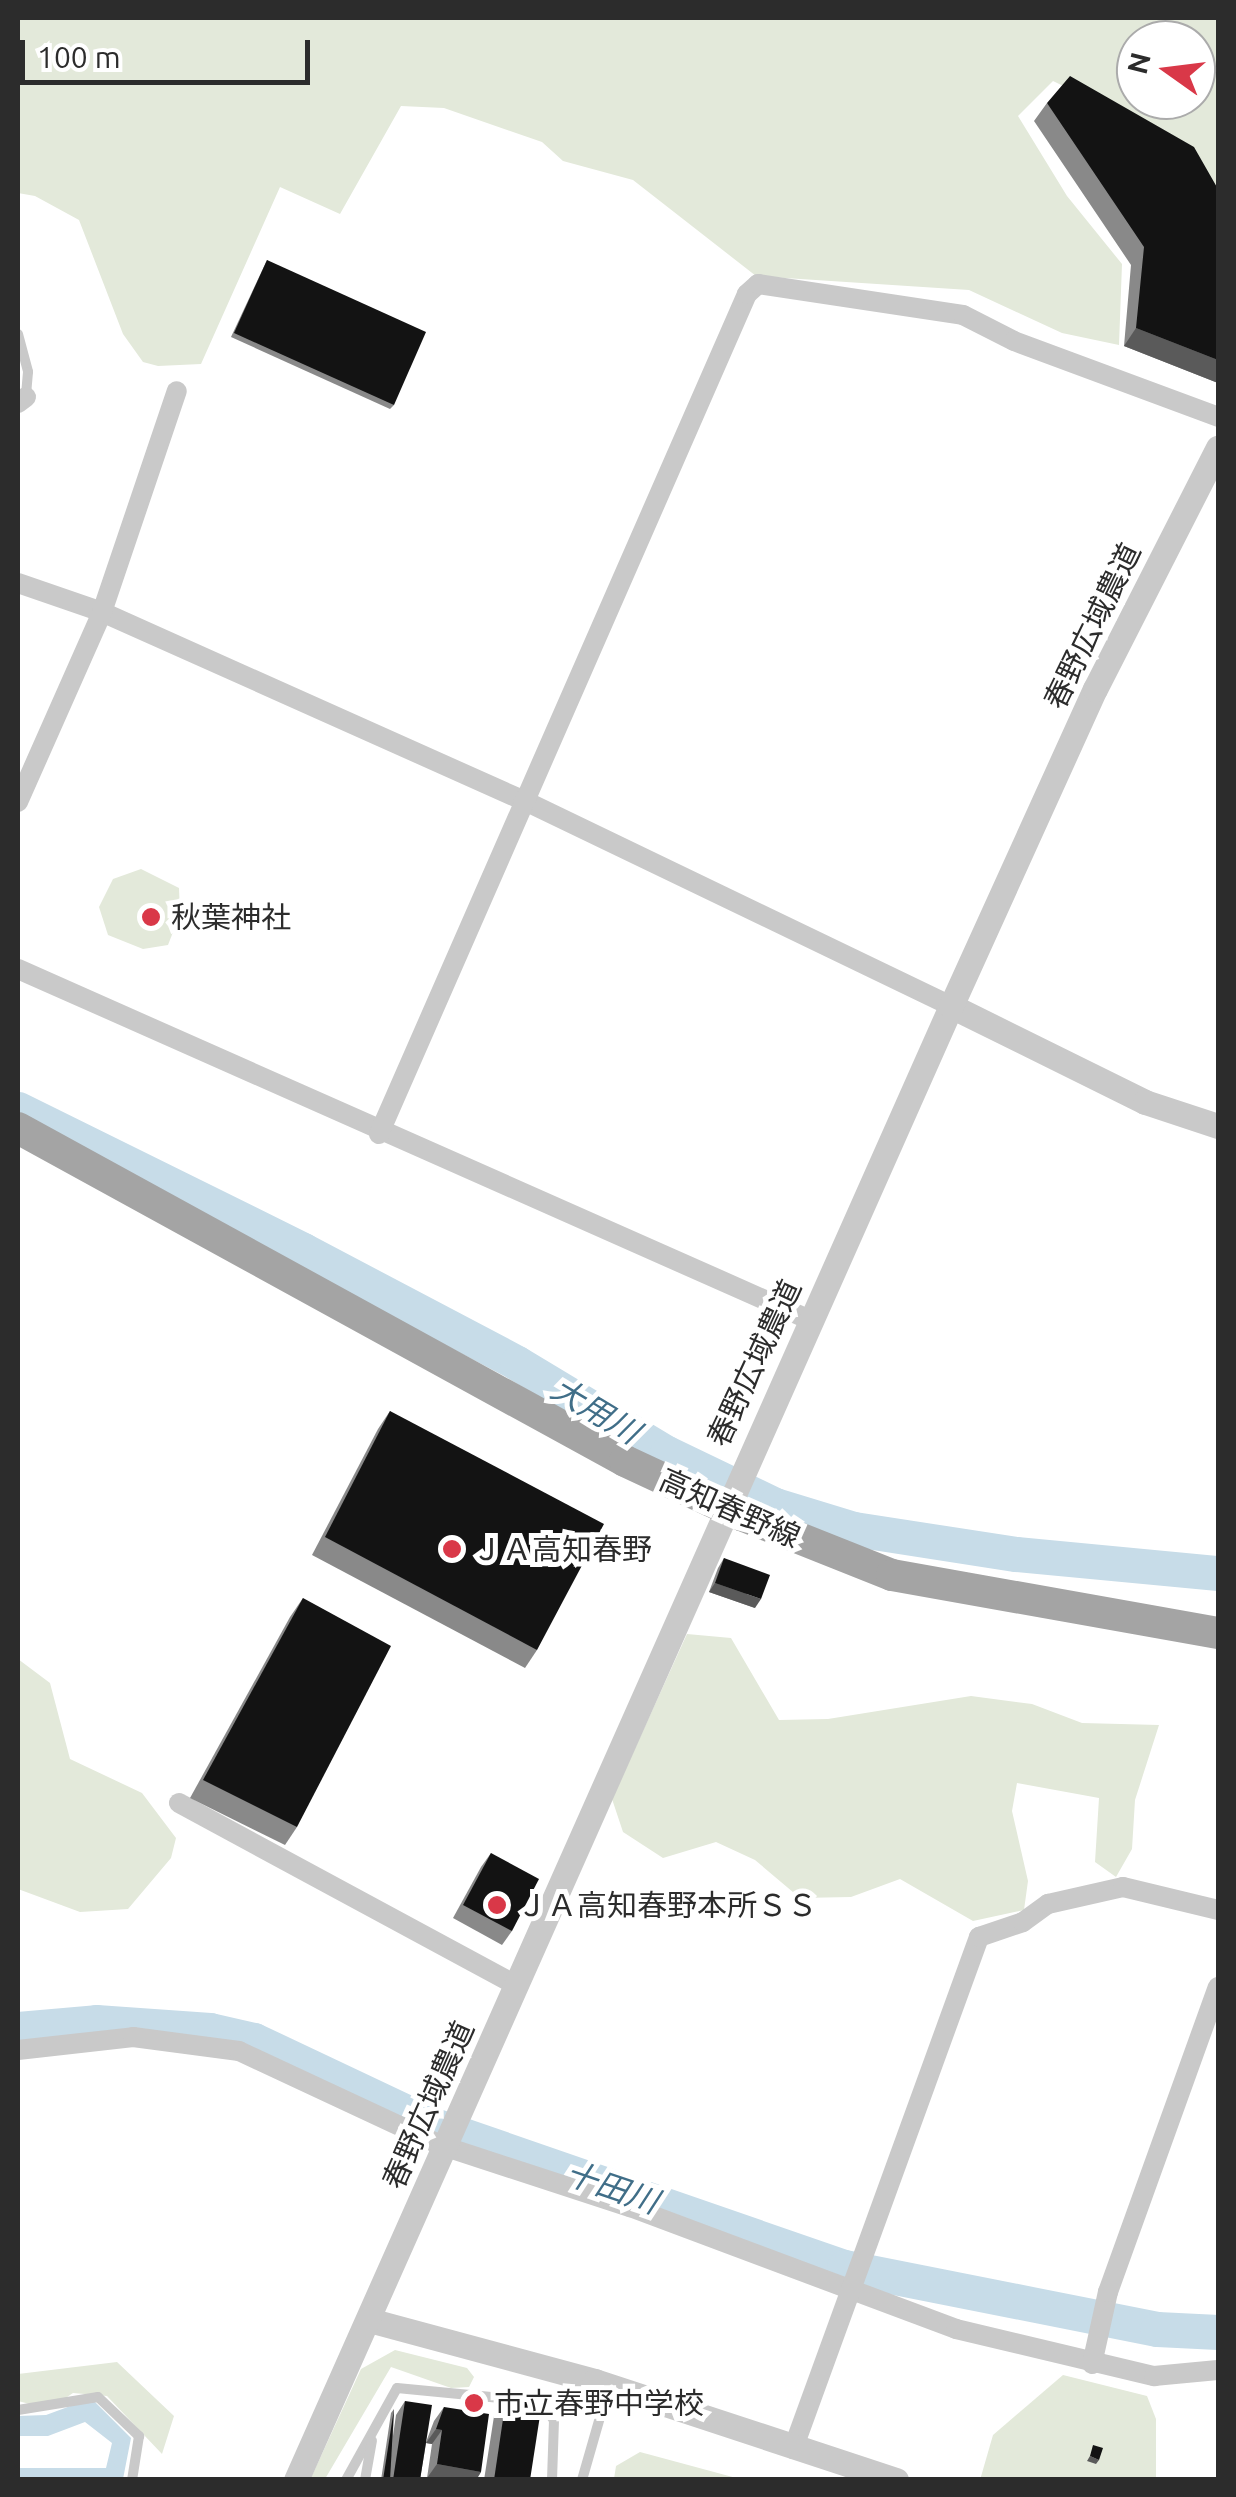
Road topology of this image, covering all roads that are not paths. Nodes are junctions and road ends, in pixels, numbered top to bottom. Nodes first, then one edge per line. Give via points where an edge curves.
1 (18, 334) edge
2 (177, 390) dead end
3 (22, 400) edge
4 (1218, 417) edge
5 (1218, 448) edge
6 (18, 584) edge
7 (102, 612) junction
8 (523, 800) junction
9 (18, 802) edge
10 (18, 969) edge
11 (951, 1006) junction
12 (1218, 1126) edge
13 (18, 1128) edge
14 (380, 1134) junction
15 (810, 1320) junction
16 (723, 1508) junction
17 (1218, 1631) edge
18 (179, 1802) dead end
19 (1218, 1910) edge
20 (517, 1986) junction
21 (1218, 1987) edge
22 (18, 2050) edge
23 (445, 2142) junction
24 (852, 2290) junction
25 (369, 2320) junction
26 (1092, 2364) junction
27 (1218, 2370) edge
28 (609, 2386) junction
29 (18, 2410) edge
30 (373, 2431) junction
31 (793, 2449) junction
32 (132, 2480) edge
33 (296, 2480) edge
34 (346, 2480) edge
35 (365, 2480) edge
36 (552, 2480) edge
37 (582, 2480) edge
38 (896, 2480) edge

1 - 3 lane via 28,372
2 - 7 street
4 - 8 street via 1014,342 963,315 758,284 747,294
5 - 11 street, 春野広域農道 via 1095,690
6 - 7 street
7 - 8 street
7 - 9 street
8 - 11 street
8 - 14 street
10 - 14 street
11 - 12 street via 1145,1102
11 - 15 street, 春野広域農道
13 - 16 main road, 高知春野線 via 625,1462
14 - 15 street
15 - 16 street, 春野広域農道
16 - 17 main road, 高知春野線 via 892,1575
16 - 20 street, 春野広域農道
18 - 20 street
19 - 24 street via 1123,1887 1048,1904 1023,1922 979,1938
20 - 23 street, 春野広域農道
21 - 26 street via 1108,2292
22 - 23 street via 133,2037 239,2051
23 - 24 street
23 - 25 street, 春野広域農道
24 - 26 street via 956,2329
24 - 31 street
25 - 28 street
25 - 33 street, 春野広域農道
26 - 27 street via 1154,2376
28 - 31 street
28 - 37 lane
29 - 32 lane via 98,2397 139,2436
30 - 34 lane
30 - 35 lane
30 - 36 lane via 397,2388 541,2403 554,2420
31 - 38 street

